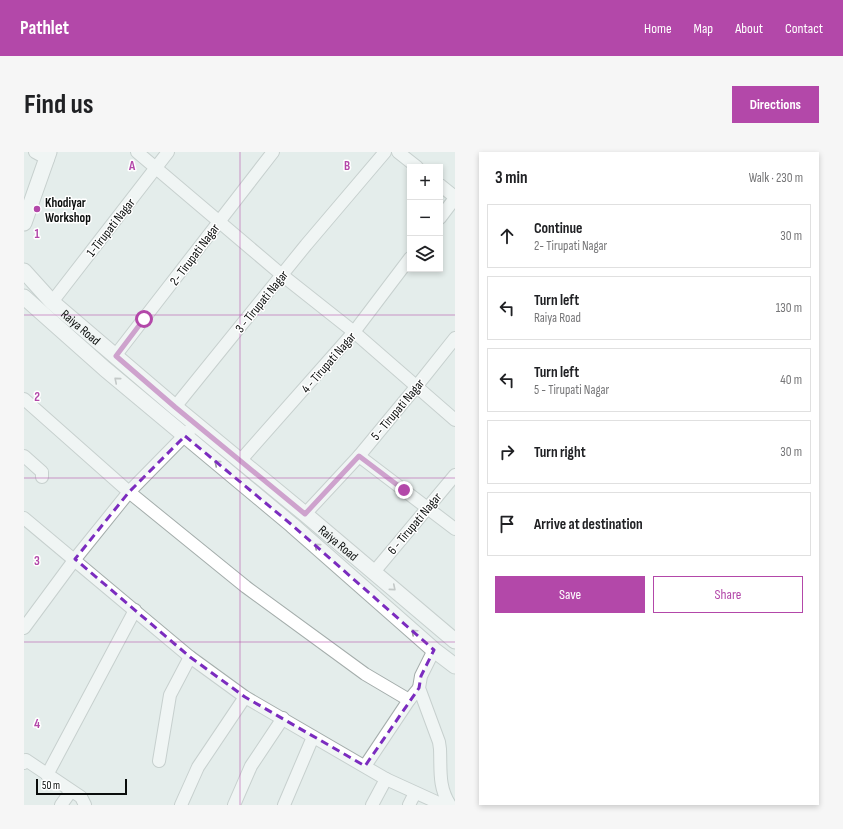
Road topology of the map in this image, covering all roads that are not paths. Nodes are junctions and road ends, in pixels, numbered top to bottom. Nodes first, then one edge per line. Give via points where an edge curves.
1 (137, 152) edge
2 (168, 152) edge
3 (273, 152) edge
4 (385, 152) edge
5 (398, 152) edge
6 (44, 154) edge
7 (413, 164) edge
8 (156, 167) junction
9 (443, 188) edge
10 (455, 198) edge
11 (443, 214) edge
12 (219, 221) junction
13 (24, 223) edge
14 (407, 262) edge
15 (24, 271) edge
16 (282, 275) junction
17 (24, 297) edge
18 (52, 302) junction
19 (354, 332) junction
20 (455, 338) edge
21 (116, 356) junction
22 (416, 387) junction
23 (24, 399) edge
24 (175, 407) junction
25 (455, 420) edge
26 (195, 424) junction
27 (185, 436) junction
28 (24, 456) edge
29 (359, 456) junction
30 (240, 461) junction
31 (455, 475) edge
32 (42, 477) dead end
33 (130, 492) junction
34 (427, 507) junction
35 (305, 514) junction
36 (25, 521) edge
37 (455, 528) edge
38 (75, 559) junction
39 (374, 572) junction
40 (135, 610) junction
41 (24, 628) edge
42 (455, 641) edge
43 (434, 650) junction
44 (190, 657) junction
45 (455, 666) edge
46 (419, 688) junction
47 (245, 697) junction
48 (409, 700) junction
49 (283, 718) junction
50 (313, 737) junction
51 (25, 761) edge
52 (159, 761) dead end
53 (365, 766) junction
54 (47, 775) junction
55 (386, 779) junction
56 (71, 791) junction
57 (415, 792) junction
58 (61, 805) edge
59 (85, 805) edge
60 (181, 805) edge
61 (234, 805) edge
62 (284, 805) edge
63 (372, 805) edge
64 (410, 805) edge
65 (443, 805) edge
66 (450, 805) edge

1 - 8 street
2 - 8 street, 1-Tirupati Nagar
3 - 12 street, 2- Tirupati Nagar
4 - 16 street, 3 - Tirupati Nagar
5 - 7 street
6 - 13 street
8 - 12 street
8 - 18 street, 1-Tirupati Nagar
9 - 10 street
10 - 11 street
12 - 16 street
12 - 21 street, 2- Tirupati Nagar
14 - 19 street, 4 - Tirupati Nagar
15 - 18 street, Raiya Road
16 - 19 street
16 - 24 street, 3 - Tirupati Nagar
27 -> 17 street, Raiya Road
18 - 21 street, Raiya Road
19 - 22 street
19 - 30 street, 4 - Tirupati Nagar
20 - 22 street, 5 - Tirupati Nagar
21 - 24 street, Raiya Road
22 - 25 street
22 - 29 street, 5 - Tirupati Nagar
23 - 33 street
24 - 26 street, Raiya Road
26 - 27 street
26 - 30 street, Raiya Road
27 - 33 street
43 -> 27 street, Raiya Road via 292,525
28 - 32 street via 42,472
29 - 34 street
29 - 35 street, 5 - Tirupati Nagar
30 - 35 street, Raiya Road
31 - 34 street, 6 - Tirupati Nagar
33 - 38 street
33 - 48 street via 246,587 365,674
34 - 37 street
34 - 39 street, 6 - Tirupati Nagar
35 - 39 street, Raiya Road
36 - 38 street
38 - 40 street
38 - 41 street
39 -> 42 street, Raiya Road
40 - 44 street
40 - 54 street
43 - 45 street, Raiya Road
43 - 46 street via 421,676
44 - 47 street
44 - 52 street via 170,695
46 - 48 street
46 - 66 street via 439,742 442,790
47 - 49 street
47 - 60 street via 198,767
48 - 53 street
49 - 50 street
49 - 61 street via 252,766
50 - 53 street
50 - 62 street
51 - 54 street
53 - 55 street
54 - 56 street
55 - 57 street
55 - 63 street
56 - 58 street
56 - 59 street via 81,798
57 - 64 street
57 - 65 street

